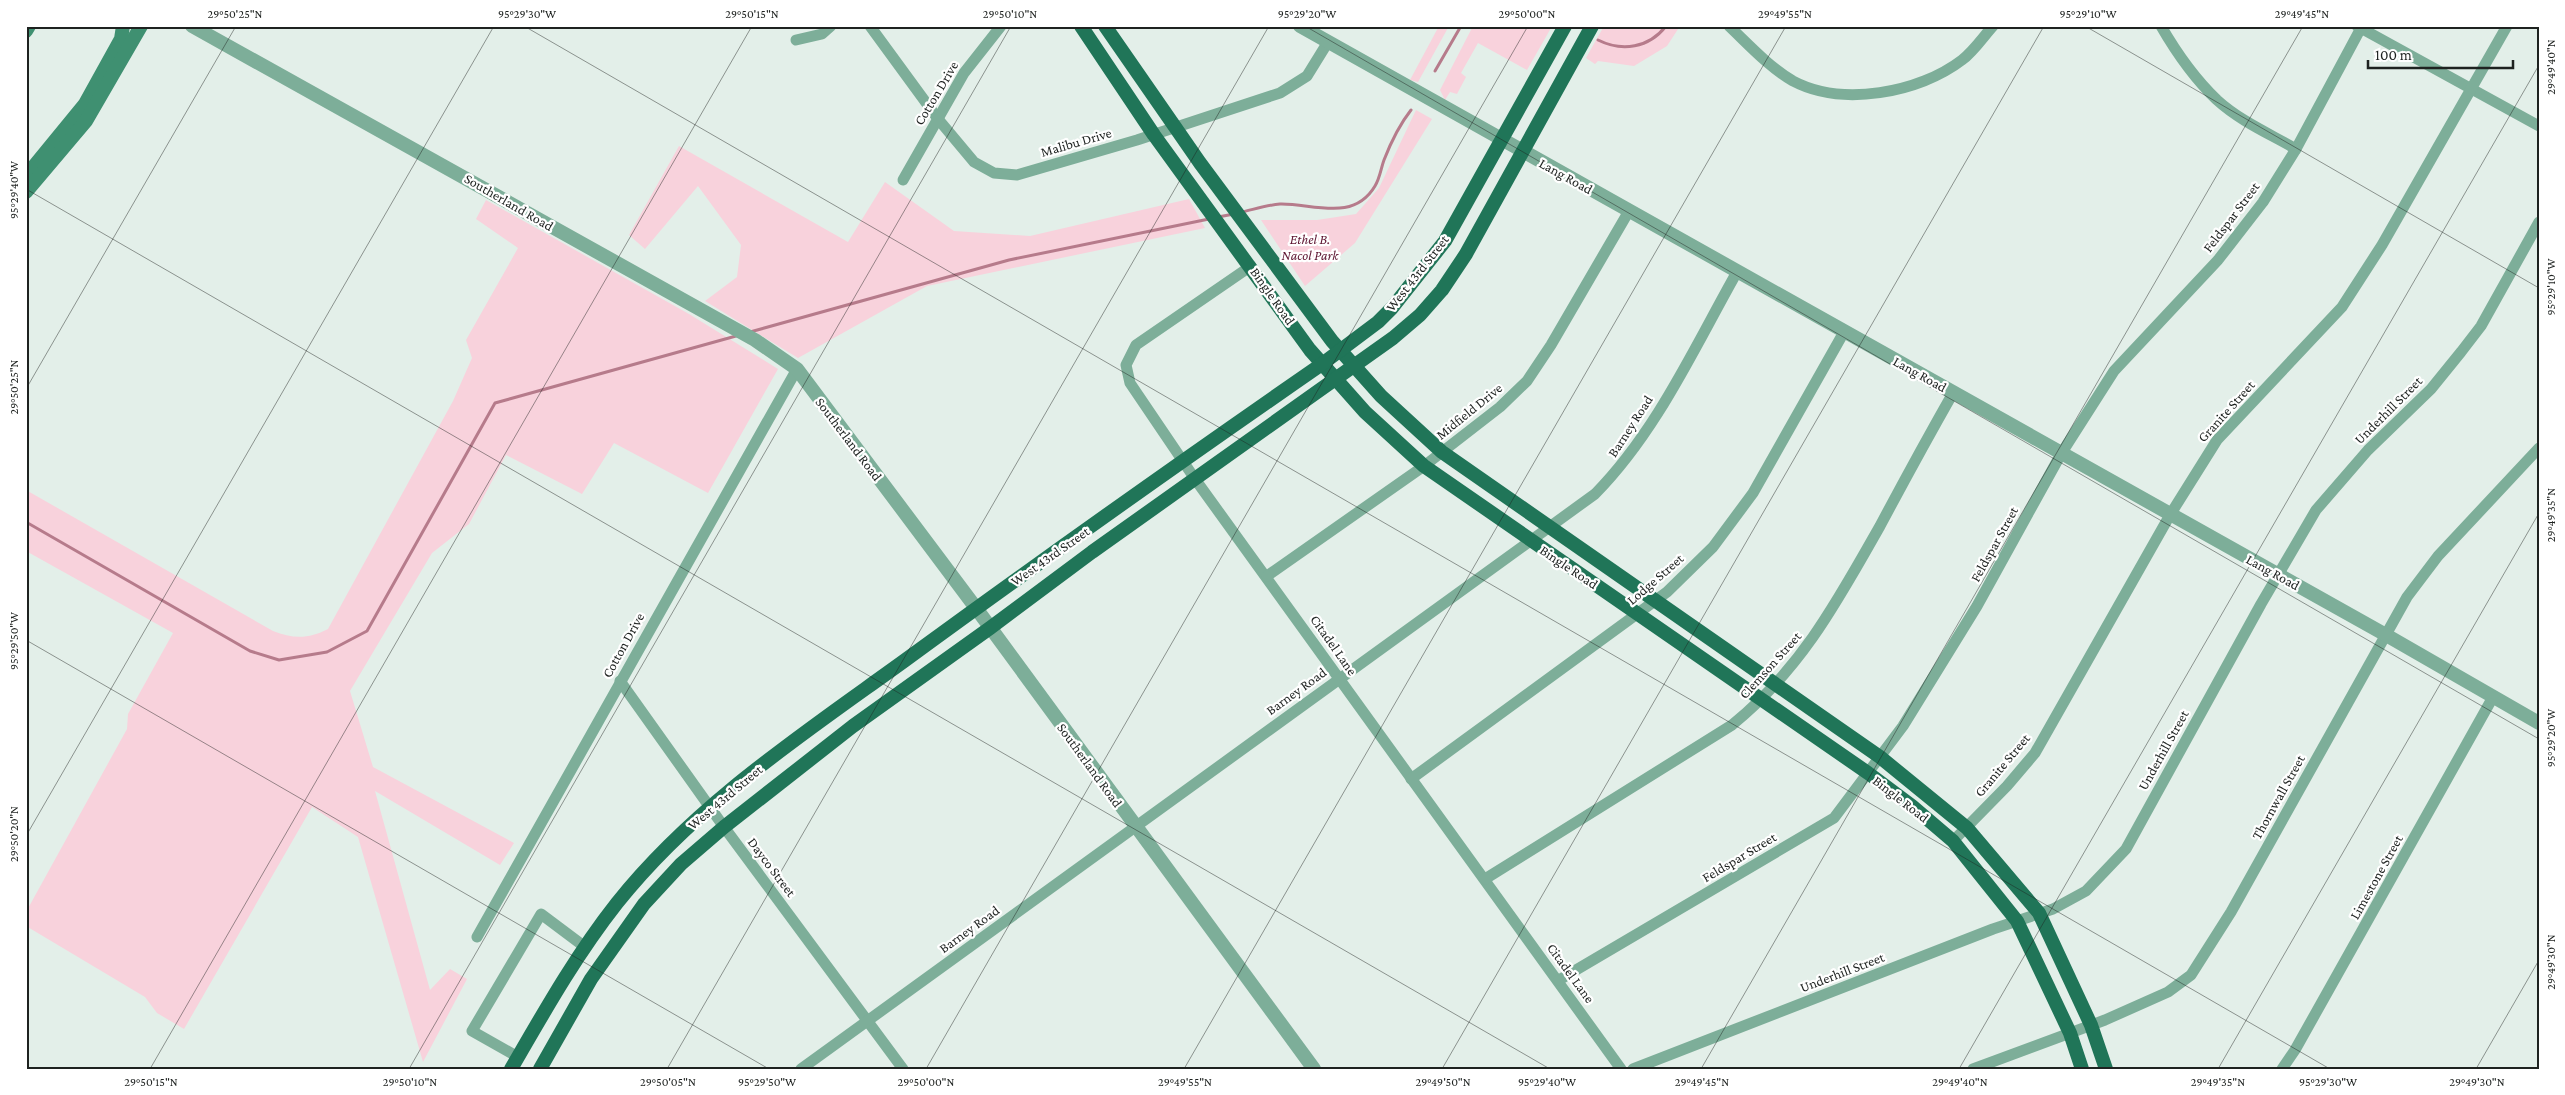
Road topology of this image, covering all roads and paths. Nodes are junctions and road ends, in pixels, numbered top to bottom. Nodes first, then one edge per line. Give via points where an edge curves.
1 (29, 26) edge
2 (123, 26) edge
3 (141, 26) edge
4 (192, 26) edge
5 (831, 26) edge
6 (870, 26) edge
7 (1001, 26) edge
8 (1080, 26) edge
9 (1105, 26) edge
10 (1300, 26) edge
11 (1566, 26) edge
12 (1592, 26) edge
13 (1729, 26) edge
14 (1993, 26) edge
15 (2161, 26) edge
16 (2507, 26) edge
17 (2360, 27) edge
18 (26, 31) edge
19 (796, 40) dead end
20 (1328, 42) junction
21 (2472, 88) junction
22 (938, 119) junction
23 (2539, 126) edge
24 (1176, 127) junction
25 (1154, 135) junction
26 (1501, 139) junction
27 (2296, 149) junction
28 (1521, 151) junction
29 (1200, 163) junction
30 (1184, 174) junction
31 (26, 176) edge
32 (903, 180) dead end
33 (26, 192) edge
34 (1628, 211) junction
35 (2539, 222) edge
36 (1445, 241) junction
37 (1466, 254) junction
38 (1251, 266) junction
39 (1737, 272) junction
40 (1844, 332) junction
41 (1340, 351) junction
42 (1322, 364) junction
43 (1354, 367) junction
44 (797, 369) junction
45 (1336, 380) junction
46 (1953, 393) junction
47 (2539, 448) edge
48 (1442, 452) junction
49 (2061, 454) junction
50 (1184, 462) junction
51 (1424, 466) junction
52 (1195, 479) junction
53 (2170, 515) junction
54 (1550, 528) junction
55 (1080, 535) junction
56 (1531, 542) junction
57 (1092, 552) junction
58 (2278, 575) junction
59 (1267, 576) junction
60 (1656, 601) junction
61 (976, 608) junction
62 (1638, 614) junction
63 (990, 628) junction
64 (2386, 634) junction
65 (1339, 679) junction
66 (620, 681) junction
67 (1776, 684) junction
68 (2494, 697) junction
69 (1762, 700) junction
70 (838, 709) junction
71 (2539, 723) edge
72 (853, 726) junction
73 (1880, 757) junction
74 (1868, 773) junction
75 (1411, 779) junction
76 (710, 807) junction
77 (724, 827) junction
78 (1136, 828) junction
79 (1966, 828) junction
80 (1953, 841) junction
81 (1485, 879) junction
82 (2039, 913) junction
83 (2017, 921) junction
84 (477, 937) dead end
85 (585, 947) junction
86 (571, 966) junction
87 (591, 979) junction
88 (1559, 980) junction
89 (867, 1020) junction
90 (2091, 1025) junction
91 (2070, 1033) junction
92 (514, 1063) edge
93 (540, 1069) edge
94 (801, 1069) edge
95 (903, 1069) edge
96 (1314, 1069) edge
97 (1621, 1069) edge
98 (1633, 1069) edge
99 (1974, 1069) edge
100 (2082, 1069) edge
101 (2106, 1069) edge
102 (2282, 1069) edge

1 - 18 main road
2 - 31 main road via 122,39 85,104
3 - 33 main road via 86,121
4 - 44 street, Southerland Road via 754,340
5 - 19 street via 822,34
6 - 22 street, Malibu Drive
7 - 22 street, Cotton Drive via 964,73
8 - 25 main road, Bingle Road
9 - 24 main road, Bingle Road
10 - 20 street, Lang Road
11 - 26 main road, West 43rd Street
12 - 28 main road, West 43rd Street
13 - 14 street via 1767,62 1793,80 1813,89 1850,94 1891,92 1928,81 1963,59
15 - 27 street via 2217,100
16 - 21 street, Granite Street
17 - 21 street
17 - 27 street, Feldspar Street
20 - 24 street, Malibu Drive via 1307,76 1280,93
20 - 26 street, Lang Road
21 - 23 street
21 - 53 street, Granite Street via 2382,245 2342,307 2217,440
22 - 25 street, Malibu Drive via 974,162 994,173 1017,175
22 - 32 street, Cotton Drive
24 - 25 street, Malibu Drive
24 - 29 main road, Bingle Road
25 - 30 main road, Bingle Road
26 - 28 street, Lang Road
26 - 36 main road, West 43rd Street
27 - 49 street, Feldspar Street via 2263,202 2218,260 2114,371
28 - 34 street, Lang Road
28 - 37 main road, West 43rd Street
29 - 30 main road
29 - 41 main road, Bingle Road
30 - 38 main road, Bingle Road
34 - 39 street, Lang Road
34 - 48 street, Midfield Drive via 1527,381 1500,407
35 - 58 street, Underhill Street via 2481,326 2431,389 2368,450 2316,510
36 - 37 main road
36 - 41 main road, West 43rd Street via 1402,297 1378,322
37 - 43 main road, West 43rd Street via 1442,290 1420,315
38 - 42 main road, Bingle Road
38 - 50 street, Citadel Lane via 1136,345 1126,365 1130,384
39 - 40 street, Lang Road
39 - 54 street, Barney Road via 1632,454 1595,494
40 - 46 street, Lang Road
40 - 60 street, Lodge Street via 1740,512 1713,546
41 - 42 main road, West 43rd Street
41 - 43 main road, Bingle Road
42 - 45 main road, Bingle Road
42 - 50 main road, West 43rd Street
43 - 45 main road, West 43rd Street
43 - 48 main road, Bingle Road
44 - 61 street, Southerland Road
44 - 66 street, Cotton Drive
45 - 51 main road, Bingle Road via 1365,412
45 - 52 main road, West 43rd Street
46 - 49 street, Lang Road
46 - 67 street, Clemson Street via 1818,633
47 - 64 street, Thornwall Street via 2438,556 2407,597
48 - 51 street, Midfield Drive
48 - 54 main road, Bingle Road
49 - 53 street, Lang Road
49 - 73 street, Feldspar Street via 1977,606 1903,726
50 - 52 street, Citadel Lane
50 - 55 main road, West 43rd Street
51 - 56 main road, Bingle Road
51 - 59 street, Midfield Drive
52 - 57 main road, West 43rd Street
52 - 59 street, Citadel Lane
53 - 58 street, Lang Road
53 - 79 street, Granite Street via 2035,753
54 - 56 street, Barney Road
54 - 60 main road, Bingle Road
55 - 57 main road
55 - 61 main road, West 43rd Street
56 - 62 main road, Bingle Road
56 - 65 street, Barney Road
57 - 63 main road, West 43rd Street
58 - 64 street, Lang Road
58 - 82 street, Underhill Street via 2126,849 2086,891
59 - 65 street, Citadel Lane
60 - 62 street, Lodge Street
60 - 67 main road, Bingle Road
61 - 63 street, Southerland Road
61 - 70 main road, West 43rd Street
62 - 69 main road, Bingle Road
62 - 75 street, Lodge Street
63 - 72 main road, West 43rd Street
63 - 78 street, Southerland Road
64 - 68 street, Lang Road
64 - 90 street, Thornwall Street via 2231,912 2191,975 2168,992
65 - 75 street, Citadel Lane
65 - 78 street, Barney Road
66 - 76 street, Dayco Street
66 - 84 street, Cotton Drive
67 - 69 street, Clemson Street
67 - 73 main road, Bingle Road
68 - 71 street, Lang Road
68 - 102 street, Limestone Street
69 - 74 main road, Bingle Road
69 - 81 street, Clemson Street via 1732,725
70 - 72 main road
70 - 76 main road, West 43rd Street
72 - 77 main road, West 43rd Street
73 - 74 street, Feldspar Street
73 - 79 main road, Bingle Road
74 - 80 main road, Bingle Road
74 - 88 street, Feldspar Street via 1834,818
75 - 81 street, Citadel Lane
76 - 77 street, Dayco Street
76 - 85 main road, West 43rd Street via 617,903
77 - 87 main road, West 43rd Street via 681,864 644,904
77 - 89 street, Dayco Street
78 - 89 street, Barney Road
78 - 96 street, Southerland Road
79 - 80 street, Granite Street
79 - 82 main road, Bingle Road
80 - 83 main road, Bingle Road
81 - 88 street, Citadel Lane
82 - 83 street, Underhill Street
82 - 90 main road, Bingle Road
83 - 91 main road, Bingle Road
83 - 98 street, Underhill Street
85 - 86 main road, West 43rd Street
85 - 92 street via 541,914 472,1031
86 - 87 main road
86 - 92 main road, West 43rd Street
87 - 93 main road, West 43rd Street
88 - 97 street, Citadel Lane
89 - 94 street, Barney Road
89 - 95 street, Dayco Street
90 - 91 street, Thornwall Street
90 - 101 main road, Bingle Road
91 - 99 street, Thornwall Street
91 - 100 main road, Bingle Road

